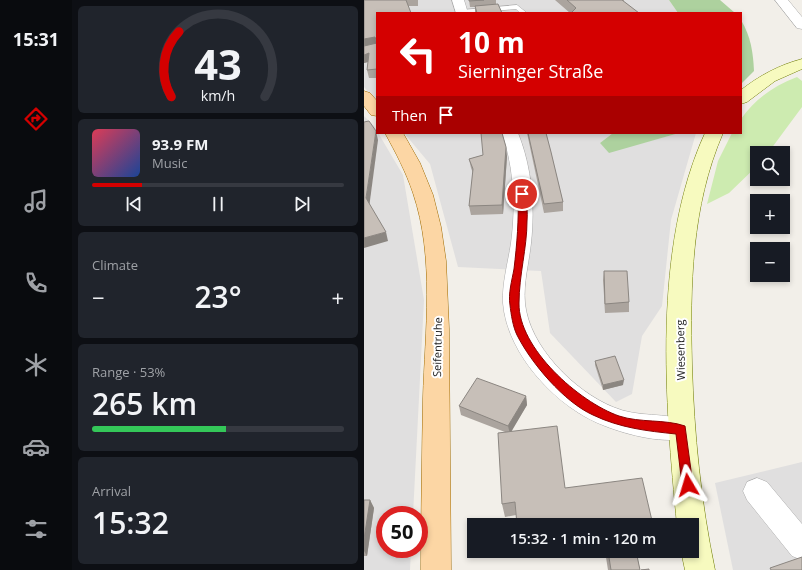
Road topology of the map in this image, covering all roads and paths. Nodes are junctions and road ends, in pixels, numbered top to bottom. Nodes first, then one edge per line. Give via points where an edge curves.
1 (781, 0) edge
2 (461, 8) edge
3 (523, 12) edge
4 (802, 25) edge
5 (795, 66) edge
6 (742, 98) edge
7 (395, 134) edge
8 (510, 134) edge
9 (714, 134) edge
10 (681, 429) junction
11 (757, 491) dead end
12 (802, 546) edge
13 (436, 570) edge
14 (700, 570) edge

1 - 4 street
2 - 3 lane via 517,7
5 - 6 main road via 750,90
7 - 13 main road, Seifentruhe via 414,168 422,190 436,253
8 - 10 street via 518,162 523,221 514,304 521,333 530,349 548,372 574,397 596,412 644,426
9 - 10 main road, Wiesenberg via 702,160 692,198 683,251 680,302
10 - 14 main road, Wiesenberg via 694,541
11 - 12 street

